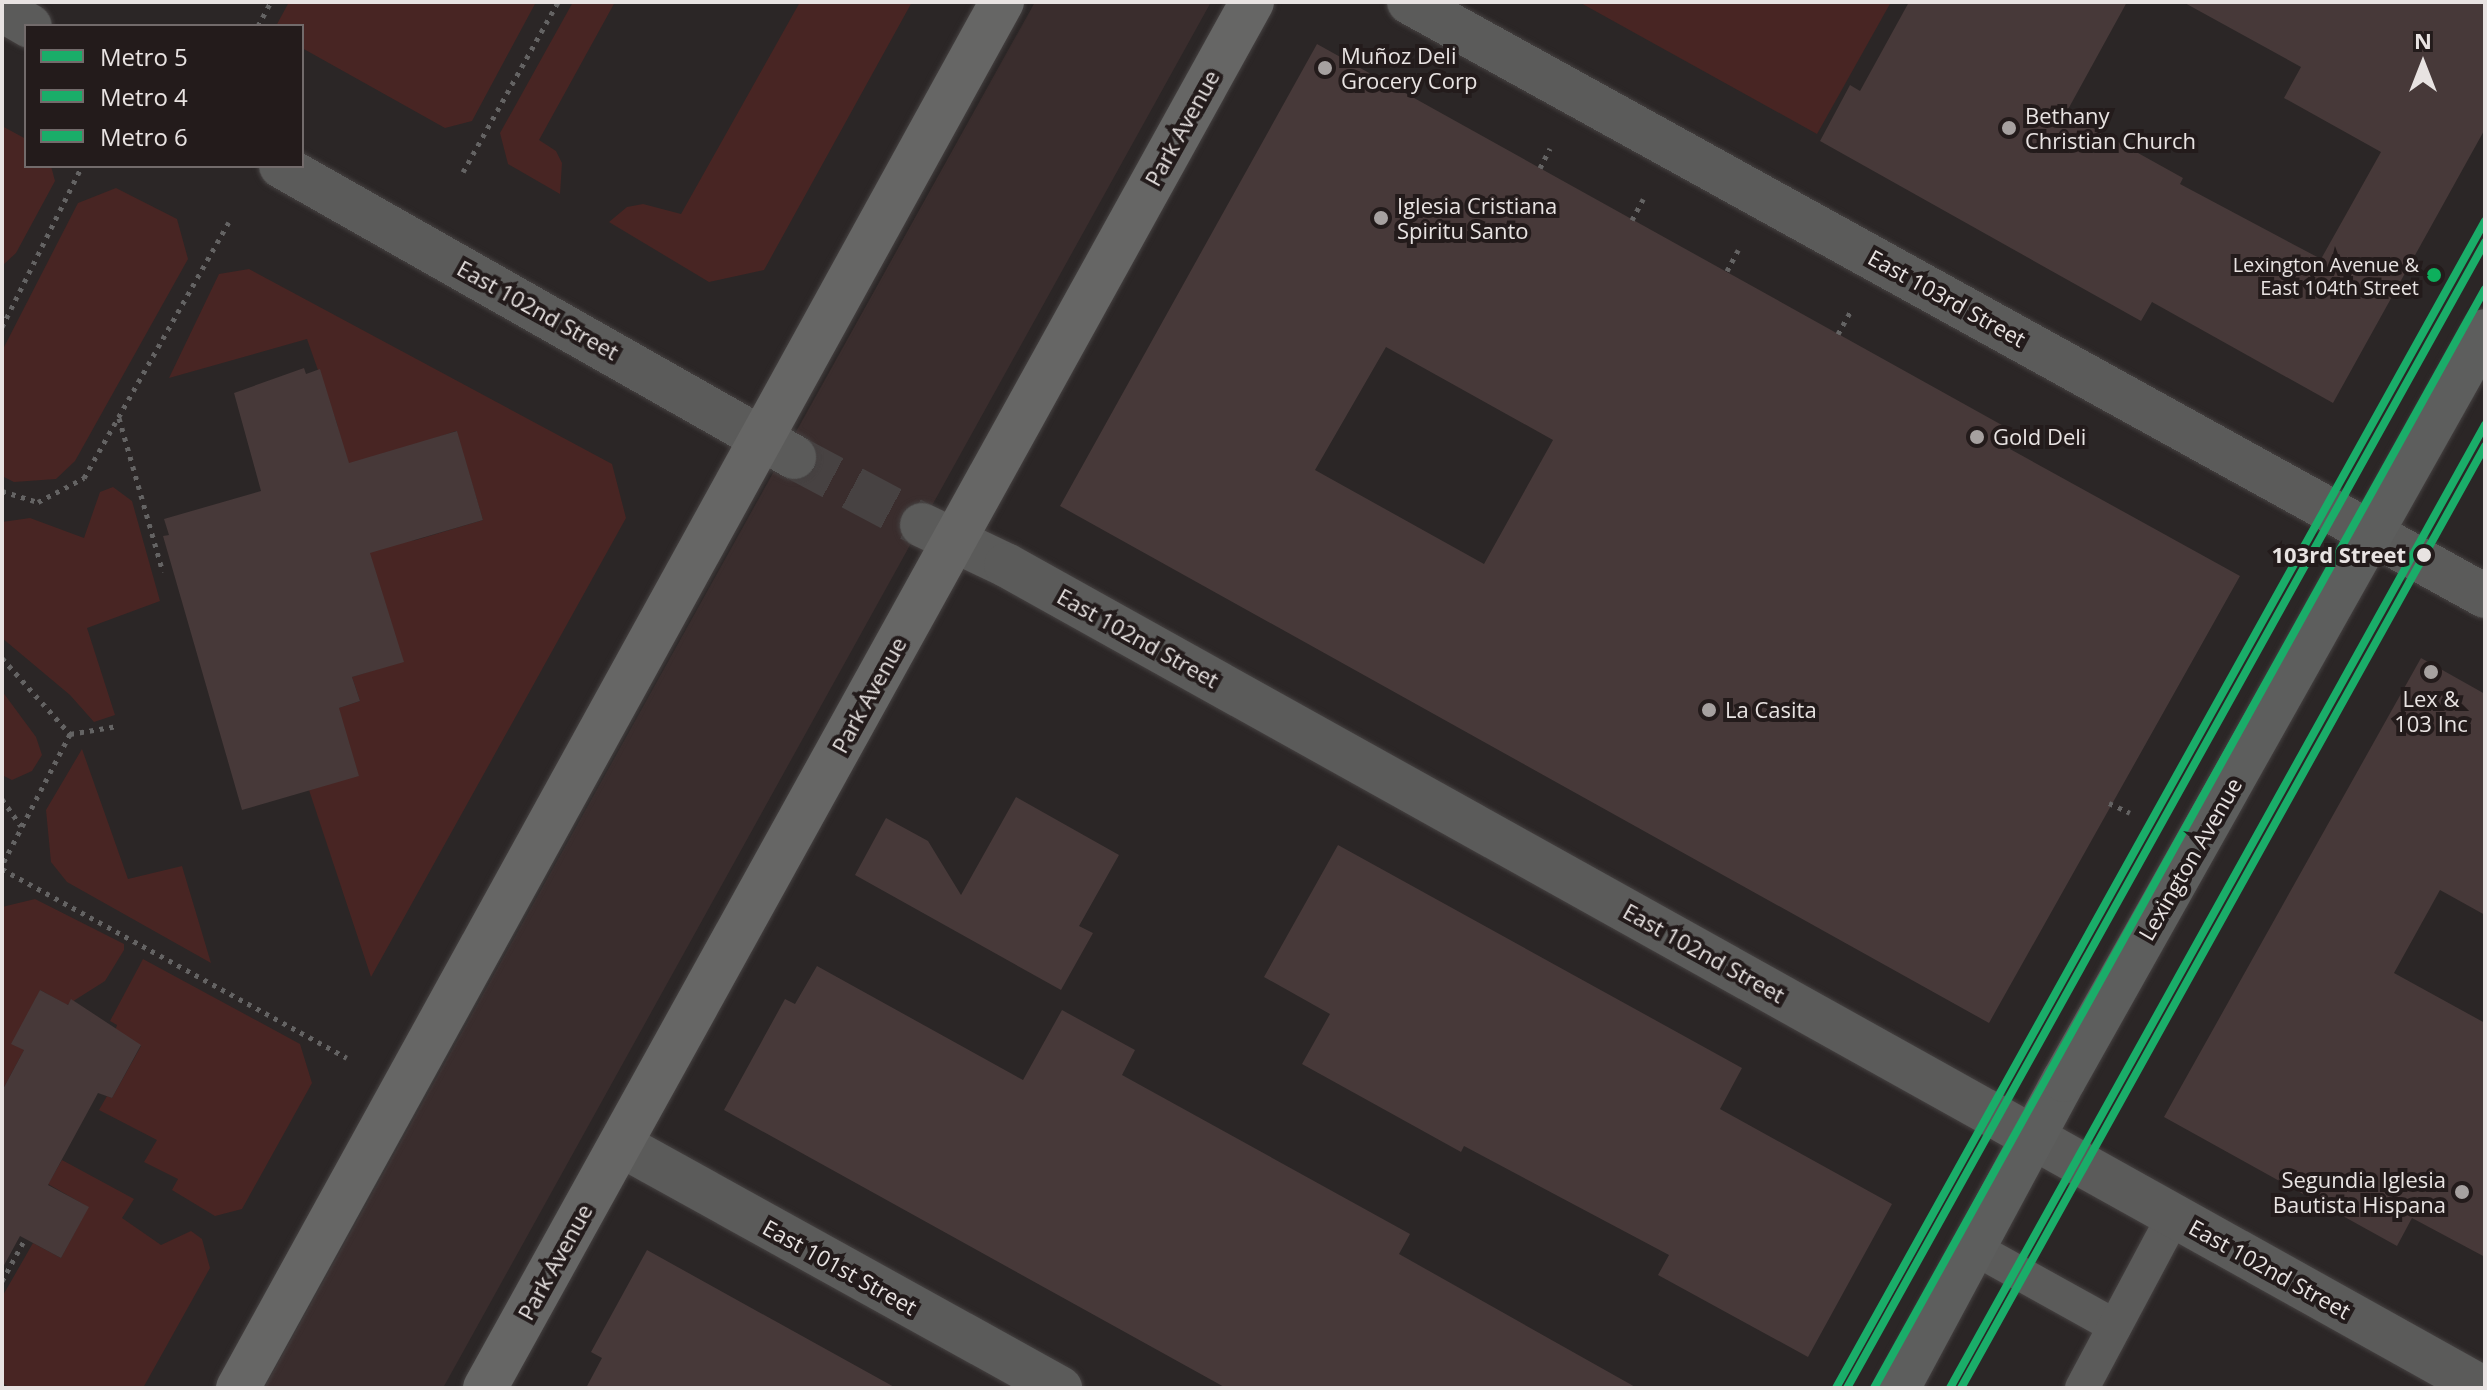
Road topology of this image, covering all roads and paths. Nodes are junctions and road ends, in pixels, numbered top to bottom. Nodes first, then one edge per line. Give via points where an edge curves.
1 (271, 2) edge
2 (558, 2) edge
3 (1002, 2) edge
4 (1252, 2) edge
5 (1409, 2) edge
6 (2, 10) edge
7 (26, 24) edge
8 (259, 24) edge
9 (1550, 148) dead end
10 (81, 168) edge
11 (285, 168) edge
12 (1540, 168) dead end
13 (463, 172) dead end
14 (1643, 199) dead end
15 (1632, 220) dead end
16 (229, 222) dead end
17 (1738, 250) dead end
18 (1727, 271) dead end
19 (1850, 312) dead end
20 (2, 327) edge
21 (2485, 331) edge
22 (1838, 334) dead end
23 (118, 417) junction
24 (777, 446) junction
25 (2, 491) edge
26 (938, 532) junction
27 (2374, 534) junction
28 (163, 572) dead end
29 (2485, 596) edge
30 (2, 658) edge
31 (117, 726) dead end
32 (70, 734) junction
33 (2, 799) edge
34 (2109, 803) dead end
35 (2130, 813) dead end
36 (21, 826) junction
37 (2, 867) edge
38 (347, 1058) dead end
39 (2034, 1137) junction
40 (621, 1145) junction
41 (2174, 1216) junction
42 (25, 1239) dead end
43 (1974, 1248) junction
44 (2, 1281) edge
45 (2115, 1326) junction
46 (238, 1388) edge
47 (485, 1388) edge
48 (1060, 1388) edge
49 (1898, 1388) edge
50 (2082, 1388) edge
51 (2483, 1388) edge

1 - 8 path
2 - 13 path
3 - 24 main road
4 - 26 main road, Park Avenue
5 - 27 street, East 103rd Street
6 - 7 street
9 - 12 path
10 - 20 path
11 - 24 street, East 102nd Street
14 - 15 path
16 - 23 path
17 - 18 path
19 - 22 path
21 - 27 main road, Lexington Avenue
23 - 25 path via 84,478 38,502
23 - 28 path
24 - 46 main road
26 - 39 street, East 102nd Street
26 - 40 main road, Park Avenue
27 - 29 street, East 103rd Street
27 - 39 main road, Lexington Avenue
30 - 32 path
31 - 32 path
32 - 36 path
33 - 36 path
34 - 35 path
36 - 37 path
37 - 38 path
39 - 41 street, East 102nd Street
39 - 43 main road, Lexington Avenue
40 - 47 main road, Park Avenue
40 - 48 street, East 101st Street
41 - 45 lane
41 - 51 street, East 102nd Street
42 - 44 path
43 - 45 lane
43 - 49 main road, Lexington Avenue
45 - 50 lane

